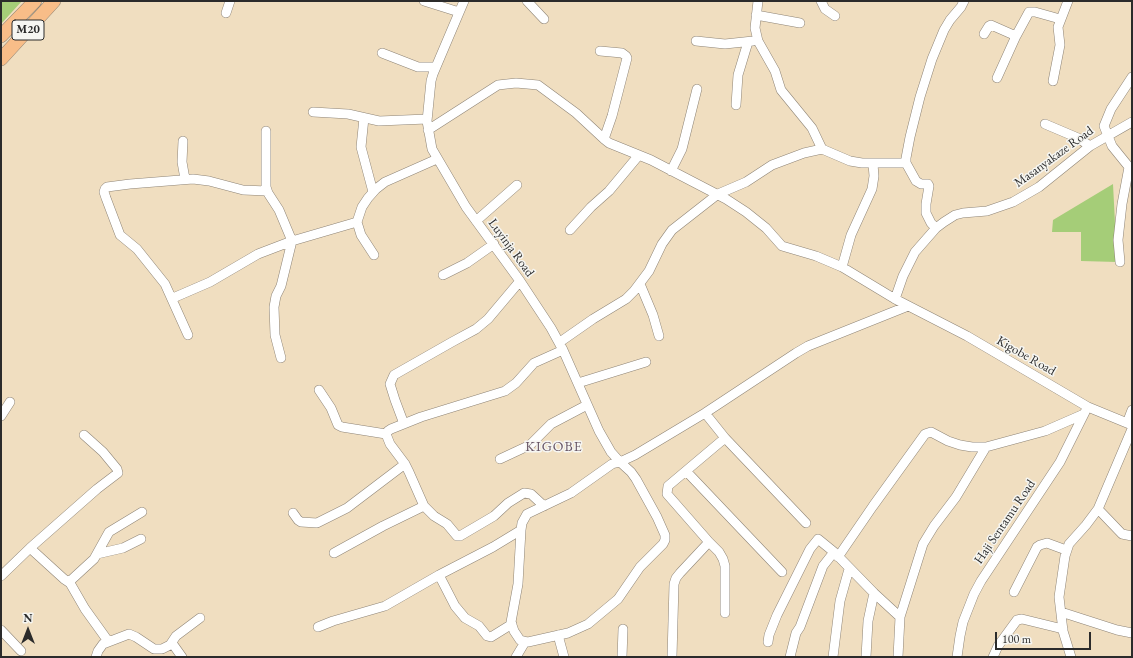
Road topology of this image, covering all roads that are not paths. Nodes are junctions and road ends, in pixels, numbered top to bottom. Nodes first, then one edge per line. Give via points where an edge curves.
1 (35, 1) edge
2 (54, 1) edge
3 (230, 1) edge
4 (424, 1) edge
5 (464, 1) edge
6 (527, 1) edge
7 (758, 1) edge
8 (821, 1) edge
9 (964, 1) edge
10 (1068, 1) edge
11 (459, 12) junction
12 (226, 13) dead end
13 (756, 15) junction
14 (835, 16) dead end
15 (544, 19) dead end
16 (1060, 19) junction
17 (800, 24) dead end
18 (984, 34) dead end
19 (1, 36) edge
20 (1016, 36) junction
21 (696, 41) dead end
22 (753, 41) junction
23 (600, 51) dead end
24 (382, 53) dead end
25 (1, 58) edge
26 (436, 67) junction
27 (1132, 77) edge
28 (997, 78) dead end
29 (1053, 81) dead end
30 (697, 89) dead end
31 (736, 105) dead end
32 (313, 112) dead end
33 (364, 118) junction
34 (427, 119) junction
35 (1132, 122) edge
36 (1044, 124) dead end
37 (428, 130) junction
38 (266, 131) dead end
39 (1108, 134) junction
40 (604, 140) junction
41 (183, 141) dead end
42 (1090, 146) junction
43 (822, 150) junction
44 (639, 155) junction
45 (437, 159) junction
46 (906, 163) junction
47 (872, 164) junction
48 (671, 171) junction
49 (185, 179) junction
50 (517, 185) dead end
51 (267, 191) junction
52 (373, 192) junction
53 (718, 194) junction
54 (476, 221) junction
55 (357, 222) junction
56 (936, 228) junction
57 (570, 230) dead end
58 (292, 241) junction
59 (494, 244) junction
60 (374, 255) dead end
61 (1120, 262) dead end
62 (842, 267) junction
63 (443, 275) dead end
64 (520, 281) junction
65 (640, 284) junction
66 (173, 298) junction
67 (895, 299) junction
68 (908, 306) junction
69 (188, 335) dead end
70 (659, 336) dead end
71 (561, 346) junction
72 (281, 358) dead end
73 (646, 362) dead end
74 (578, 383) junction
75 (319, 390) dead end
76 (10, 402) dead end
77 (587, 405) junction
78 (1132, 410) edge
79 (1086, 411) junction
80 (705, 414) junction
81 (1, 416) edge
82 (404, 424) junction
83 (1130, 425) edge
84 (386, 434) junction
85 (84, 435) dead end
86 (725, 438) junction
87 (986, 447) junction
88 (500, 459) dead end
89 (620, 462) junction
90 (405, 464) junction
91 (686, 471) junction
92 (424, 506) junction
93 (544, 506) junction
94 (1098, 509) junction
95 (142, 512) dead end
96 (293, 513) dead end
97 (806, 523) dead end
98 (521, 530) junction
99 (1132, 536) edge
100 (141, 539) dead end
101 (709, 542) junction
102 (30, 548) junction
103 (1066, 550) junction
104 (334, 553) dead end
105 (97, 554) junction
106 (836, 555) junction
107 (849, 569) junction
108 (782, 572) dead end
109 (439, 575) junction
110 (1, 576) edge
111 (69, 582) junction
112 (1014, 592) dead end
113 (874, 593) junction
114 (1060, 612) junction
115 (725, 613) dead end
116 (900, 617) junction
117 (200, 618) dead end
118 (512, 624) junction
119 (318, 627) dead end
120 (623, 629) dead end
121 (1063, 629) junction
122 (1, 630) edge
123 (1132, 632) edge
124 (558, 635) junction
125 (108, 642) junction
126 (525, 642) junction
127 (768, 642) dead end
128 (172, 643) junction
129 (21, 651) dead end
130 (96, 657) edge
131 (182, 657) edge
132 (516, 657) edge
133 (564, 657) edge
134 (622, 657) edge
135 (672, 657) edge
136 (790, 657) edge
137 (833, 657) edge
138 (866, 657) edge
139 (898, 657) edge
140 (957, 657) edge
141 (993, 657) edge
142 (1071, 657) edge

1 - 19 highway, M20
2 - 25 highway, M20
3 - 12 street
4 - 11 street
5 - 11 street, Luyinja Road
6 - 15 street
7 - 13 street
8 - 14 street via 825,9
9 - 46 street via 944,30 932,59 910,137
10 - 16 street
11 - 26 street, Luyinja Road
13 - 17 street
13 - 22 street
16 - 20 street via 1029,12
16 - 29 street via 1060,45
18 - 20 street via 991,25
20 - 28 street
21 - 22 street via 726,44
22 - 31 street via 738,75
22 - 43 street via 775,71 782,90 812,128
23 - 40 street via 622,53 627,58
24 - 26 street via 418,67
26 - 34 street, Luyinja Road via 429,91
27 - 39 street, Masanyakaze Road via 1104,126
30 - 48 street via 682,148
32 - 33 street via 348,114
33 - 34 street via 379,121
33 - 52 street via 361,147
34 - 37 street, Luyinja Road
35 - 39 street, Masanyakaze Road
36 - 42 street via 1078,138
37 - 40 street, Kigobe Road via 498,85 516,83 538,85 576,113
37 - 45 street, Luyinja Road
38 - 51 street
39 - 42 street, Masanyakaze Road
39 - 61 street, Masanyakaze Road via 1112,146 1129,167 1118,240
40 - 44 street, Kigobe Road
41 - 49 street via 182,162
42 - 56 street, Masanyakaze Road via 1043,184 1013,202 987,211 963,212
43 - 47 street via 850,161
43 - 53 street via 810,151 784,160 746,182
44 - 48 street, Kigobe Road
44 - 57 street via 609,191
45 - 52 street via 386,182
45 - 54 street, Luyinja Road
46 - 47 street
46 - 56 street via 916,181 929,186 926,213
47 - 62 street via 872,188 851,235
48 - 53 street, Kigobe Road
49 - 51 street via 209,181 249,191
49 - 66 street via 107,187 104,192 120,235 137,249
50 - 54 street
51 - 58 street via 279,210
52 - 55 street via 362,207
53 - 62 street, Kigobe Road via 766,228 782,246 811,254
53 - 65 street via 672,230
54 - 59 street, Luyinja Road
55 - 58 street
55 - 60 street via 361,235
56 - 67 street, Masanyakaze Road via 915,252
58 - 66 street via 258,254 210,282
58 - 72 street via 274,307 275,334
59 - 63 street
59 - 64 street, Luyinja Road
62 - 67 street, Kigobe Road
64 - 71 street, Luyinja Road
64 - 82 street via 476,330 394,375 390,384
65 - 70 street
65 - 71 street via 626,299 593,319
66 - 69 street
67 - 68 street, Kigobe Road
68 - 79 street, Kigobe Road via 967,336
68 - 80 street via 796,353
71 - 74 street, Luyinja Road
71 - 82 street via 534,363 505,391
73 - 74 street
74 - 77 street, Luyinja Road
75 - 84 street via 338,425
76 - 81 street
77 - 88 street via 551,424 530,445
77 - 89 street, Luyinja Road via 598,431
78 - 83 street
79 - 83 street, Kigobe Road
79 - 87 street via 1045,430
79 - 140 street, Haji Sentamu Road via 1060,462 974,594 963,622
80 - 86 street
80 - 89 street
82 - 84 street via 391,428
83 - 94 street
84 - 90 street
85 - 102 street via 103,452 118,469 118,473
86 - 91 street
86 - 97 street
87 - 106 street via 960,445 931,432 925,434
87 - 116 street via 923,544
89 - 93 street via 612,464 571,493
89 - 124 street, Luyinja Road via 636,479 657,517 665,540 637,571 613,605 574,632
90 - 92 street
90 - 96 street via 347,508 317,522 301,522
91 - 101 street via 668,486 667,494
91 - 108 street
92 - 93 street via 458,536 494,516 524,492 531,494
92 - 104 street
93 - 98 street via 527,514
94 - 99 street via 1122,534
94 - 103 street
95 - 105 street via 109,532
98 - 109 street
98 - 118 street via 518,584
100 - 105 street via 123,548
101 - 115 street via 719,552 725,566
101 - 135 street via 680,573 674,584
102 - 110 street
102 - 111 street
103 - 112 street via 1047,543 1037,547
103 - 114 street via 1060,585
105 - 111 street
106 - 107 street
106 - 127 street via 818,539 810,549 777,614
106 - 136 street via 823,566 796,633
107 - 113 street
107 - 137 street via 840,602
109 - 118 street via 455,606 487,636 491,637
109 - 119 street via 385,606
111 - 125 street via 84,609
113 - 116 street
113 - 138 street via 868,621
114 - 121 street
114 - 123 street via 1116,630
116 - 139 street
117 - 128 street via 176,636
118 - 126 street via 518,639
120 - 134 street
121 - 141 street via 1017,620
121 - 142 street
122 - 129 street
124 - 126 street
124 - 133 street
125 - 128 street via 129,634 154,649 162,649
125 - 130 street via 100,646
126 - 132 street
128 - 131 street

